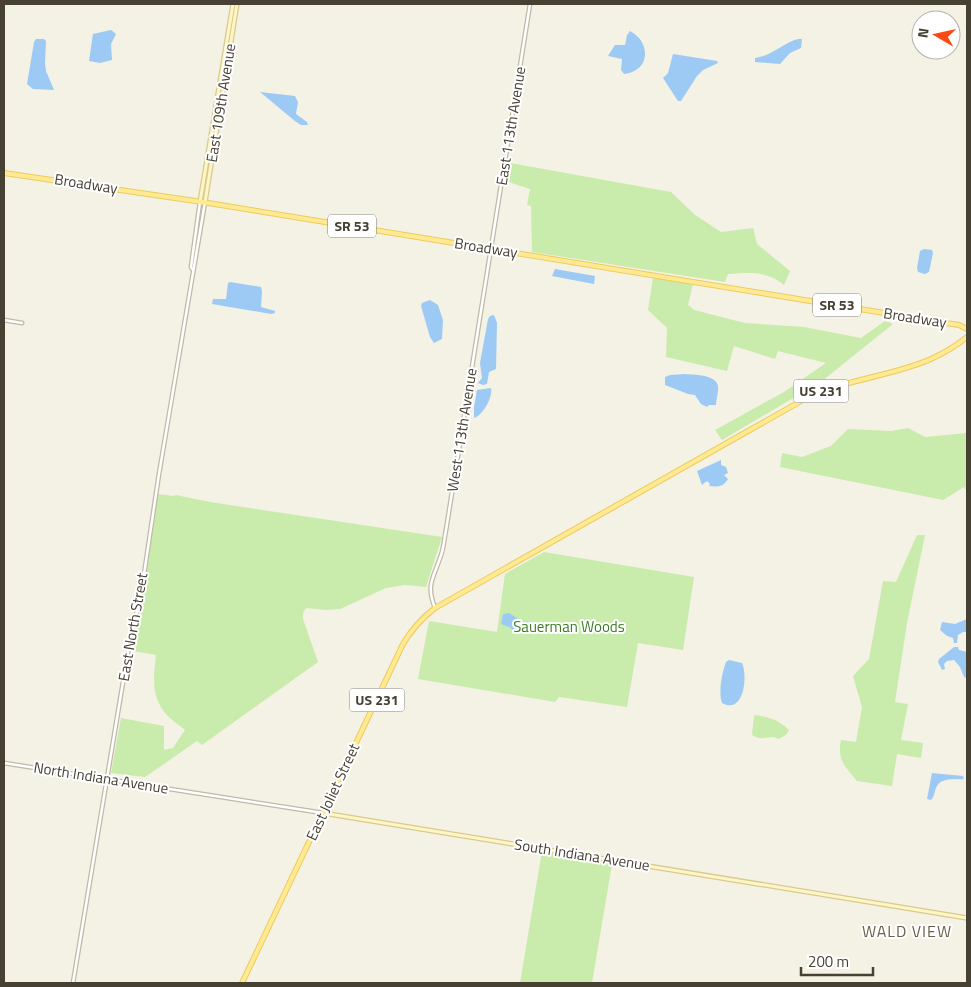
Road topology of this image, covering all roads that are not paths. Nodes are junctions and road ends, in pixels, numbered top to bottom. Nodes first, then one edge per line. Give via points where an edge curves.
1 (233, 4) edge
2 (237, 4) edge
3 (530, 4) edge
4 (4, 173) edge
5 (203, 202) junction
6 (491, 248) junction
7 (4, 320) edge
8 (22, 323) dead end
9 (967, 329) edge
10 (967, 337) edge
11 (435, 608) junction
12 (4, 763) edge
13 (107, 779) junction
14 (198, 793) joint
15 (323, 814) junction
16 (967, 918) edge
17 (73, 983) edge
18 (242, 983) edge

1 - 5 main road, East 109th Avenue
2 - 5 main road, East 109th Avenue
3 - 6 street, East 113th Avenue
4 - 5 main road, Broadway / SR 53
5 - 6 main road, Broadway / SR 53
5 - 13 street, East North Street via 142,588
6 - 9 main road, Broadway / SR 53 via 960,325
6 - 11 street, West 113th Avenue via 441,556 430,584
7 - 8 street
10 - 11 main road, US 231 via 925,362 810,396
11 - 15 main road, East Joliet Street / US 231 via 419,622 404,644
12 - 13 street, North Indiana Avenue
13 - 14 street, North Indiana Avenue
13 - 17 street, East North Street
14 - 15 street, South Indiana Avenue
15 - 16 main road, South Indiana Avenue
15 - 18 main road, East Joliet Street / US 231

